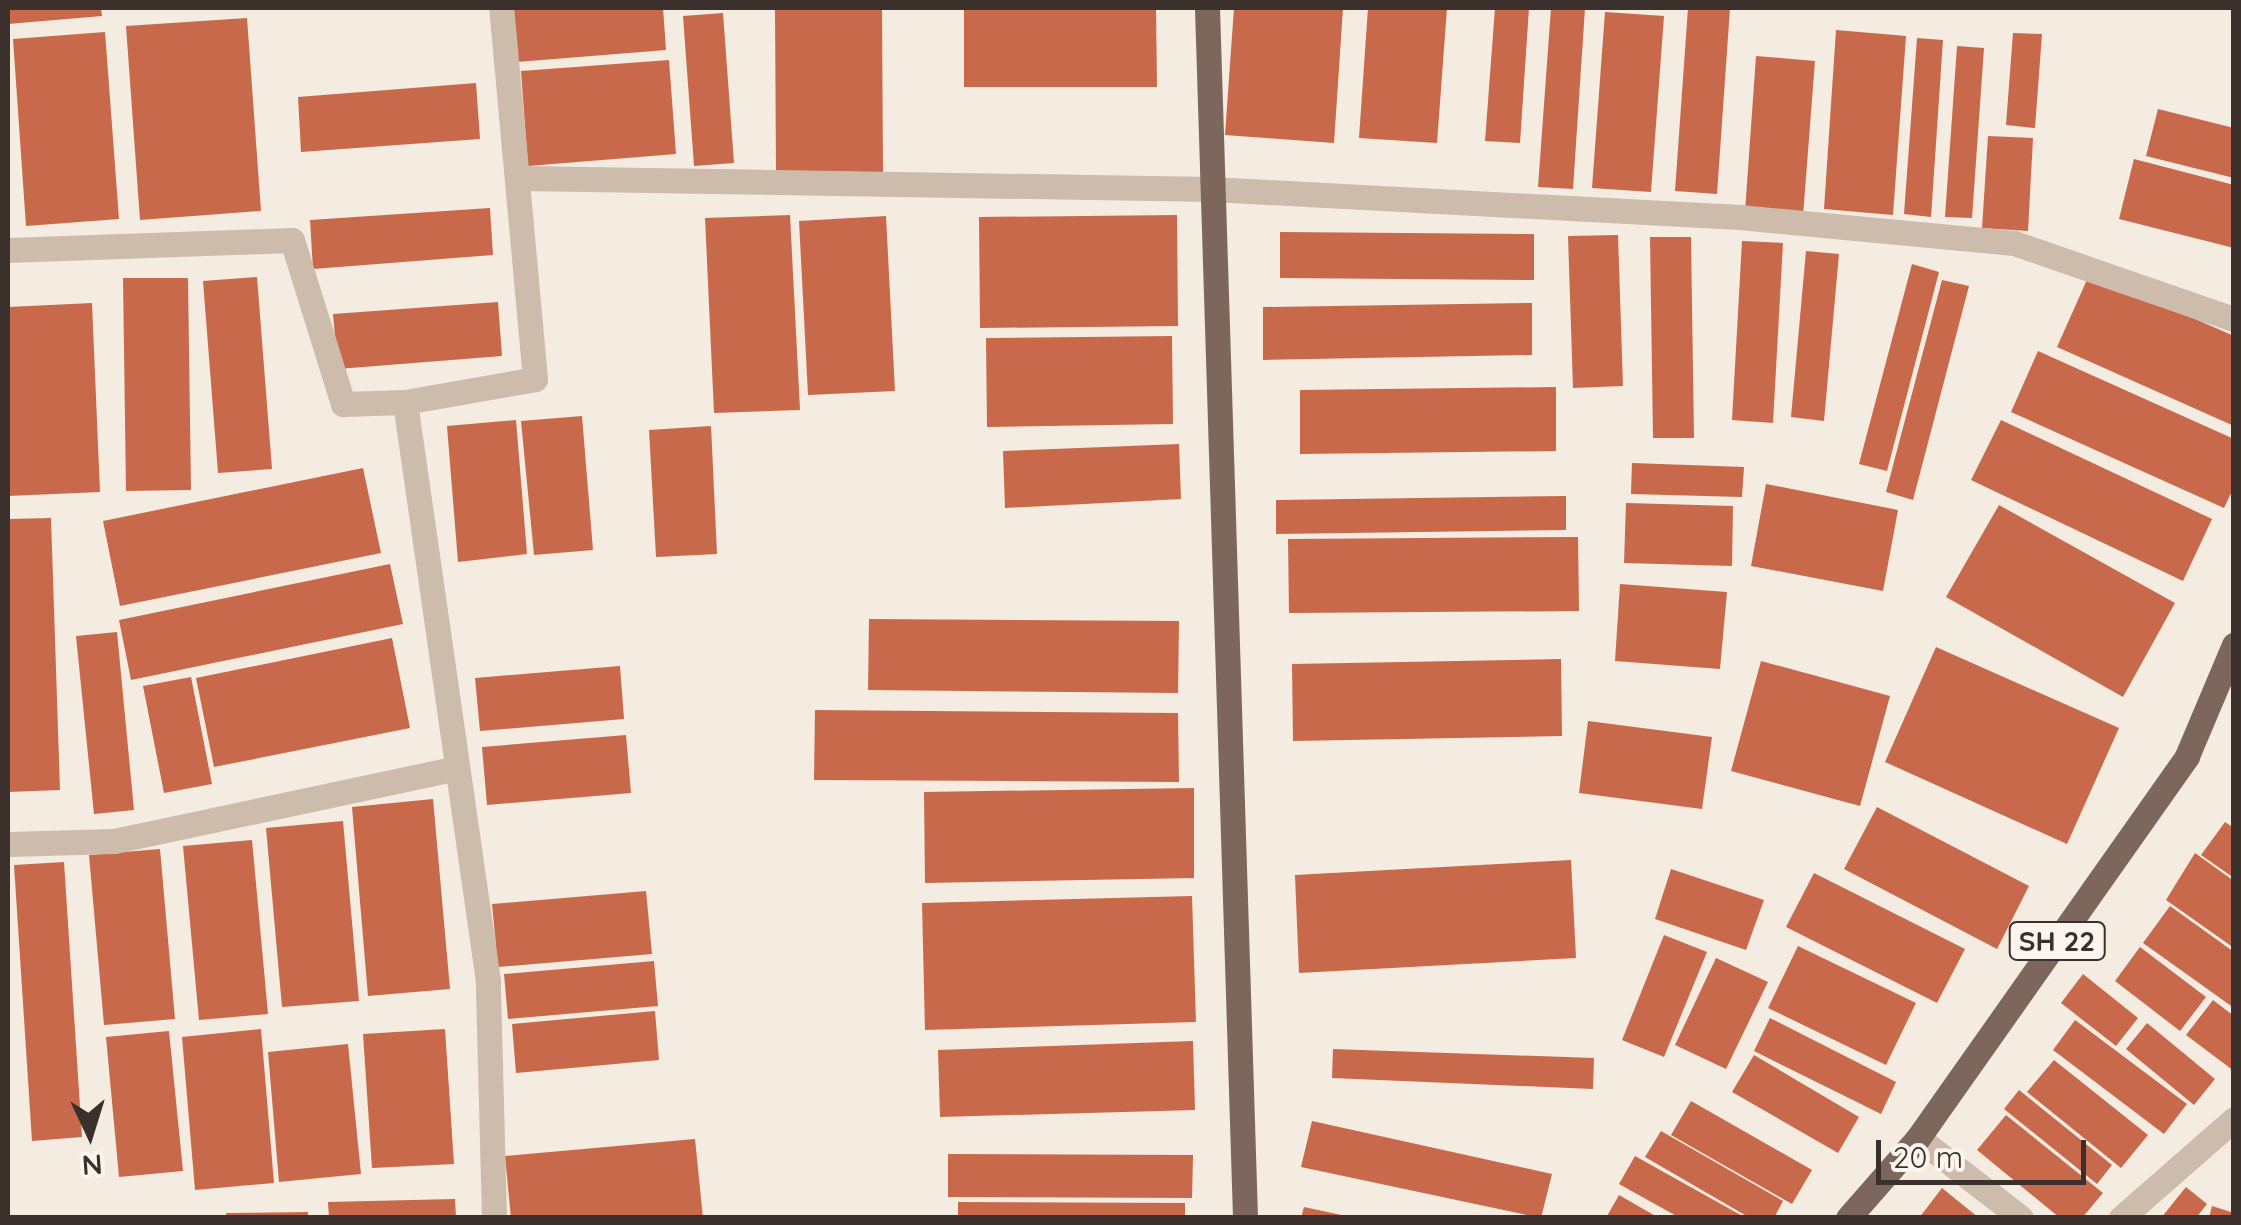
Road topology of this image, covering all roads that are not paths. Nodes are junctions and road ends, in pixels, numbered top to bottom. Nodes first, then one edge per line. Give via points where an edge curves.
1 (502, 8) edge
2 (1207, 8) edge
3 (520, 178) junction
4 (1212, 189) junction
5 (8, 250) edge
6 (2234, 320) edge
7 (405, 402) junction
8 (2234, 645) edge
9 (457, 768) junction
10 (8, 844) edge
11 (2234, 1119) edge
12 (1918, 1138) junction
13 (494, 1218) edge
14 (1245, 1218) edge
15 (1848, 1218) edge
16 (2020, 1218) edge
17 (2121, 1218) edge

1 - 3 street
2 - 4 main road
3 - 4 street
3 - 7 street via 535,379
4 - 6 street via 1740,217 2014,243
4 - 14 main road
5 - 7 street via 292,240 344,404
7 - 9 street
8 - 12 main road, SH 22 via 2187,756
9 - 10 street via 114,841
9 - 13 street via 488,981
11 - 17 street
12 - 15 main road, SH 22
12 - 16 street

